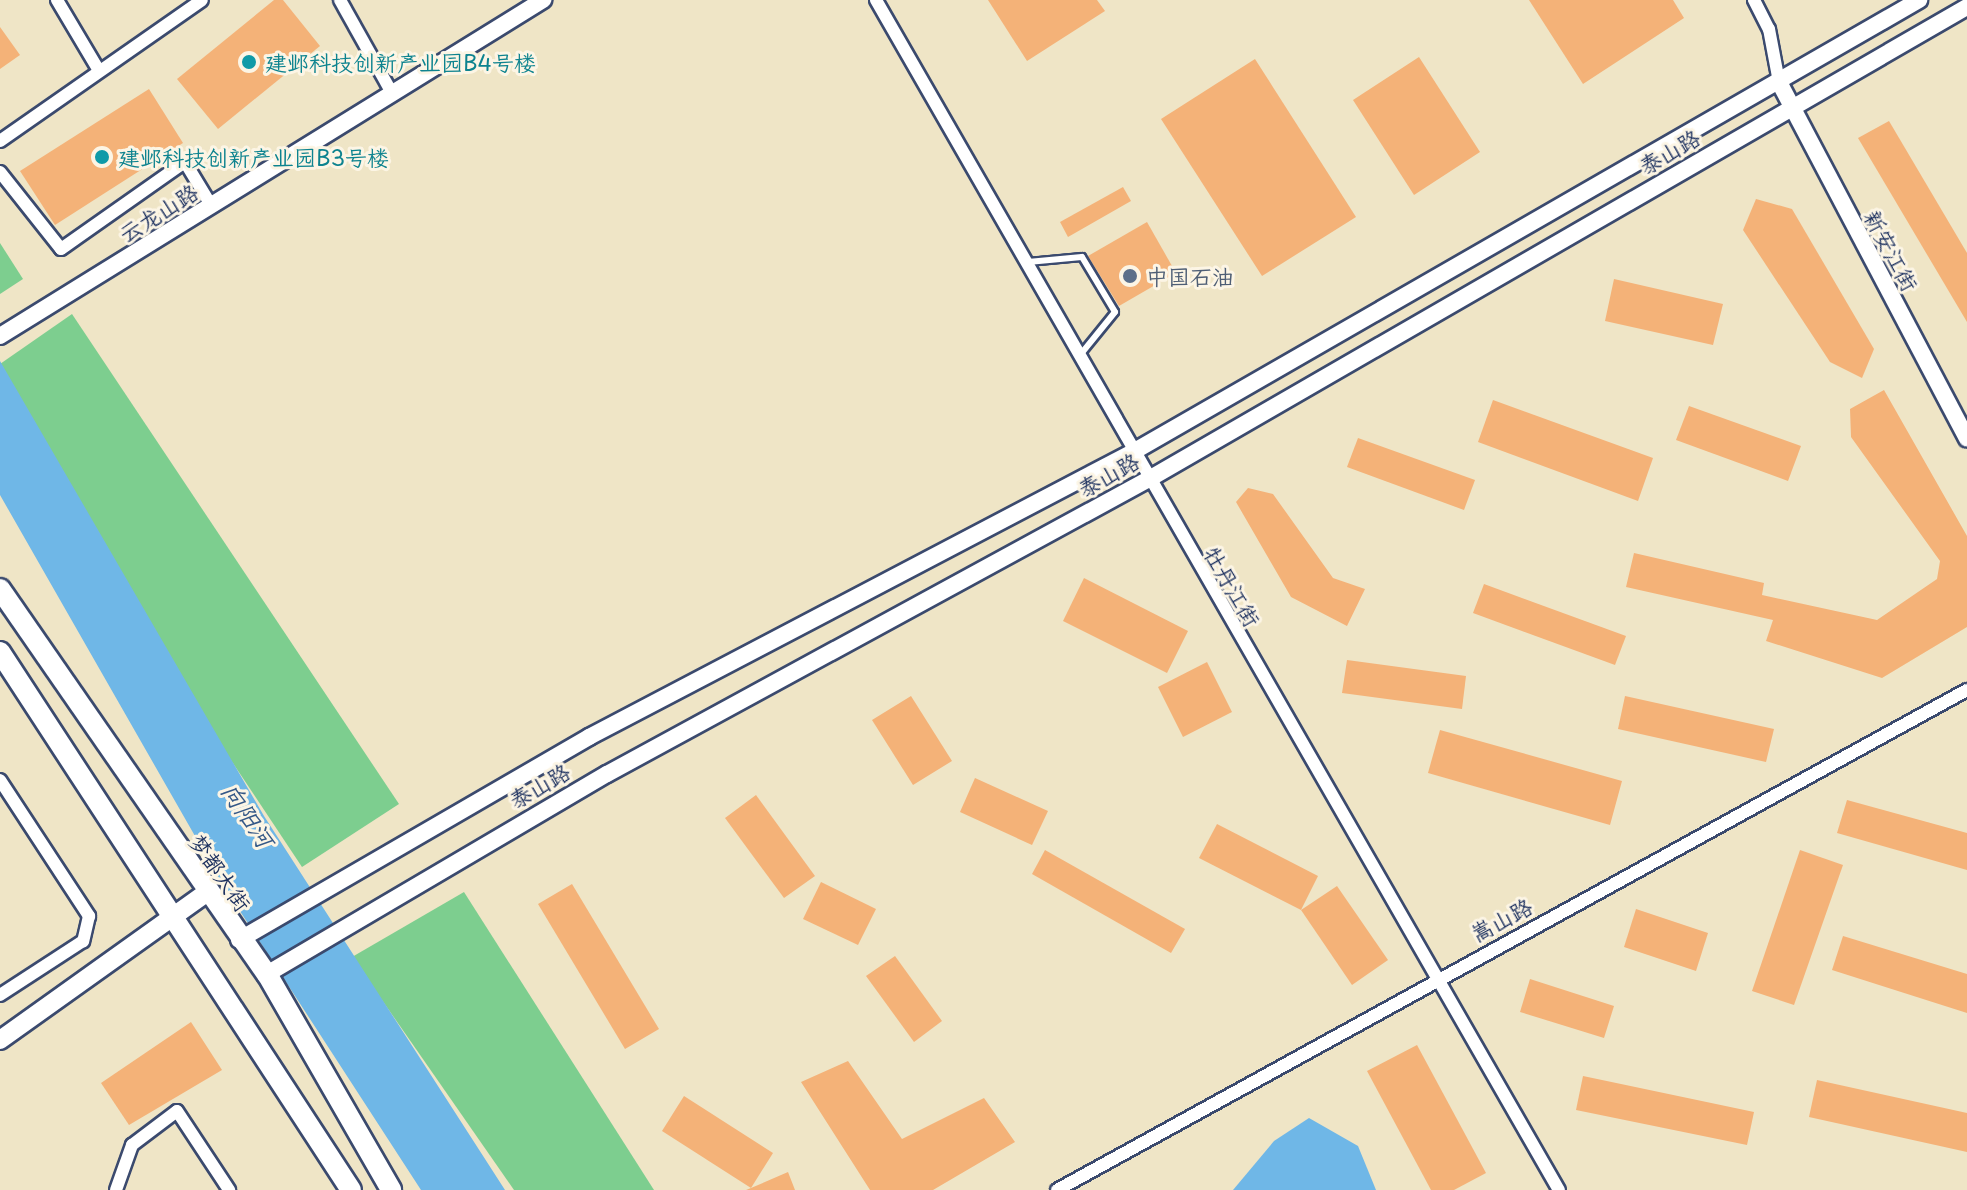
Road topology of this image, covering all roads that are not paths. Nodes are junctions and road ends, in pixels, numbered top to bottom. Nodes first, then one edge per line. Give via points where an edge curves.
1 (57, 0) edge
2 (202, 0) edge
3 (340, 0) edge
4 (543, 0) edge
5 (876, 0) edge
6 (1754, 0) edge
7 (1919, 0) edge
8 (1967, 7) edge
9 (98, 69) junction
10 (1779, 82) junction
11 (392, 93) junction
12 (1792, 108) junction
13 (0, 141) edge
14 (0, 172) edge
15 (211, 205) junction
16 (1025, 263) junction
17 (0, 336) edge
18 (1079, 357) junction
19 (1967, 438) edge
20 (1133, 452) junction
21 (1149, 479) junction
22 (0, 589) edge
23 (0, 652) edge
24 (1967, 690) edge
25 (0, 780) edge
26 (205, 894) junction
27 (173, 917) junction
28 (239, 940) junction
29 (267, 974) junction
30 (1436, 977) junction
31 (0, 995) edge
32 (0, 1040) edge
33 (116, 1190) edge
34 (229, 1190) edge
35 (351, 1190) edge
36 (391, 1190) edge
37 (1057, 1190) edge
38 (1559, 1190) edge

1 - 9 street
2 - 9 street
3 - 11 street
4 - 11 street, 云龙山路
5 - 16 street, 牡丹江街
6 - 10 street via 1769,29
7 - 10 street, 泰山路
8 - 12 street, 泰山路
9 - 13 street
10 - 12 street, 新安江街
10 - 20 street, 泰山路
11 - 15 street, 云龙山路
12 - 19 street, 新安江街
12 - 21 street, 泰山路
14 - 15 street via 61,249 185,162
15 - 17 street, 云龙山路
16 - 18 street, 牡丹江街
16 - 18 lane via 1082,257 1115,312
18 - 20 street, 牡丹江街
20 - 21 street, 牡丹江街
20 - 28 street, 泰山路 via 589,737
21 - 29 street, 泰山路 via 349,923
21 - 30 street, 牡丹江街
22 - 26 main road, 梦都大街
23 - 27 main road
24 - 30 street, 嵩山路
25 - 31 street via 89,916 83,941
26 - 27 main road
26 - 28 main road, 梦都大街
27 - 32 main road
27 - 35 main road
28 - 29 main road, 梦都大街
29 - 36 main road, 梦都大街
30 - 37 street, 嵩山路
30 - 38 street, 牡丹江街
33 - 34 street via 132,1145 177,1111

